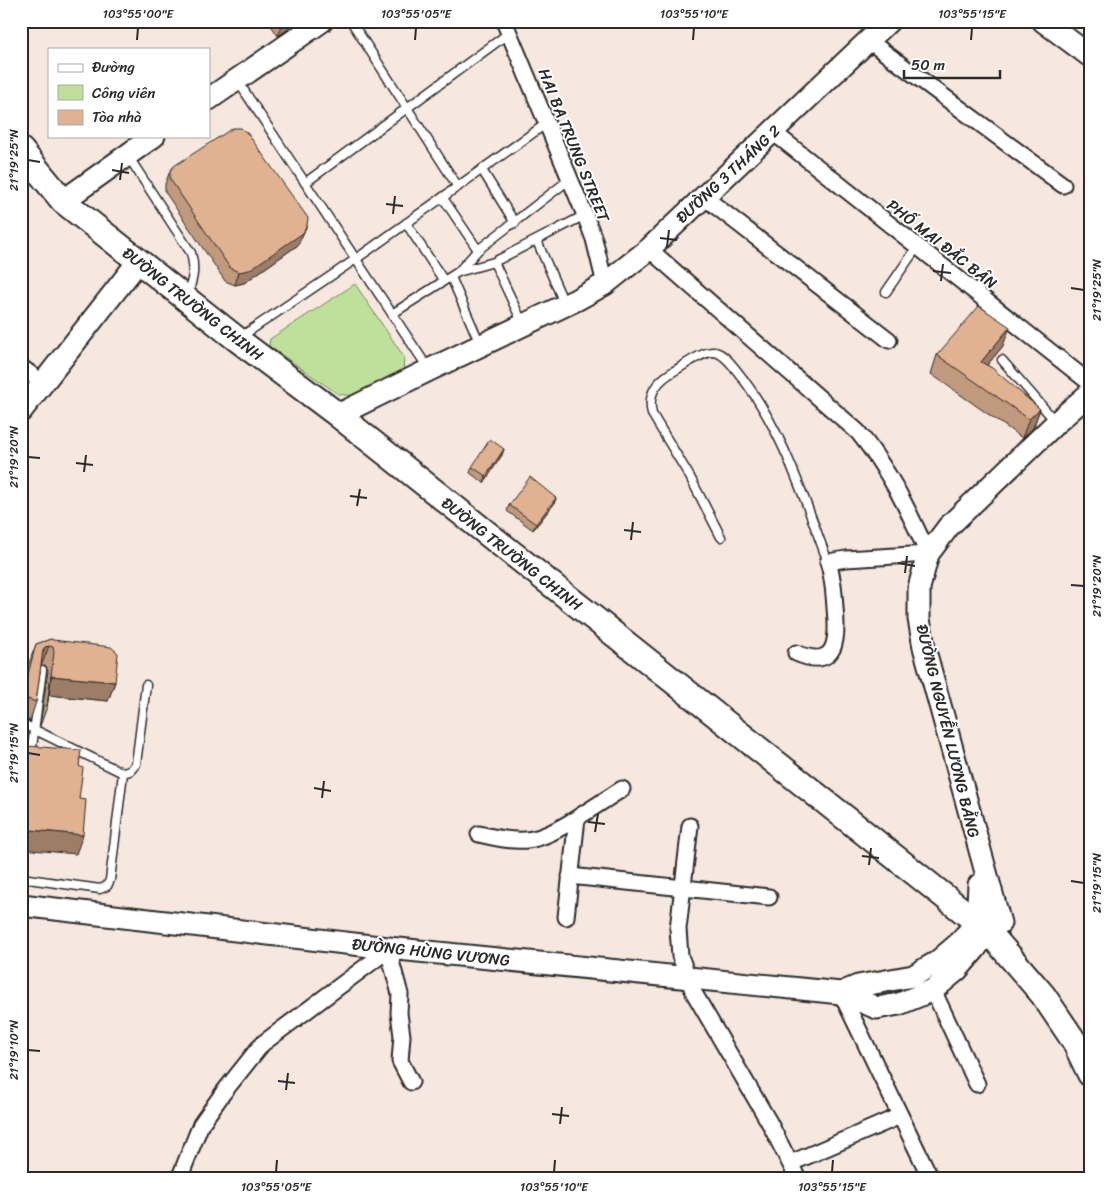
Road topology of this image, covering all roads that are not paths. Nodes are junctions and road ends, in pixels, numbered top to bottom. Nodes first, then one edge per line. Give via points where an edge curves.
1 (322, 21) edge
2 (351, 21) edge
3 (889, 21) edge
4 (1043, 21) edge
5 (507, 27) edge
6 (869, 41) junction
7 (1090, 56) edge
8 (236, 80) junction
9 (210, 98) edge
10 (407, 108) junction
11 (547, 123) junction
12 (773, 132) junction
13 (151, 138) edge
14 (21, 150) edge
15 (127, 154) junction
16 (482, 170) junction
17 (570, 179) junction
18 (305, 182) junction
19 (1063, 185) dead end
20 (458, 187) junction
21 (704, 197) junction
22 (443, 198) junction
23 (63, 201) junction
24 (585, 215) junction
25 (406, 223) junction
26 (515, 223) junction
27 (537, 241) junction
28 (918, 247) junction
29 (649, 249) junction
30 (478, 250) junction
31 (356, 259) junction
32 (138, 262) junction
33 (494, 262) junction
34 (458, 272) junction
35 (447, 279) junction
36 (605, 284) junction
37 (886, 292) dead end
38 (186, 298) junction
39 (565, 306) junction
40 (392, 314) junction
41 (524, 325) junction
42 (238, 340) junction
43 (888, 340) dead end
44 (480, 346) junction
45 (1002, 360) dead end
46 (21, 366) edge
47 (429, 370) junction
48 (43, 383) junction
49 (1090, 383) edge
50 (1090, 393) edge
51 (21, 411) edge
52 (338, 415) junction
53 (1057, 422) junction
54 (721, 537) dead end
55 (928, 554) junction
56 (828, 562) junction
57 (796, 653) dead end
58 (42, 670) edge
59 (146, 685) dead end
60 (21, 723) edge
61 (21, 737) edge
62 (21, 759) edge
63 (30, 760) junction
64 (123, 772) junction
65 (622, 790) dead end
66 (577, 818) junction
67 (690, 826) dead end
68 (479, 834) dead end
69 (570, 876) junction
70 (21, 878) edge
71 (983, 880) junction
72 (683, 887) junction
73 (940, 893) junction
74 (770, 897) dead end
75 (21, 905) edge
76 (566, 917) dead end
77 (987, 921) junction
78 (388, 949) junction
79 (688, 978) junction
80 (933, 990) junction
81 (841, 993) junction
82 (1090, 1074) edge
83 (410, 1082) dead end
84 (977, 1084) dead end
85 (900, 1116) junction
86 (791, 1163) junction
87 (179, 1179) edge
88 (798, 1179) edge
89 (931, 1179) edge

1 - 8 street
2 - 10 lane
3 - 6 street, ĐƯỜNG 3 THÁNG 2
4 - 7 street
5 - 10 lane
5 - 11 street, HAI BA TRUNG STREET
6 - 12 street, ĐƯỜNG 3 THÁNG 2
6 - 19 street
8 - 9 street
8 - 18 lane
10 - 18 lane
10 - 20 lane
11 - 16 lane
11 - 17 street, HAI BA TRUNG STREET
12 - 21 street, ĐƯỜNG 3 THÁNG 2
12 - 28 street, PHỐ MAI ĐẮC BÂN
13 - 15 street
14 - 23 main road, ĐƯỜNG TRƯỜNG CHINH
15 - 23 street
15 - 38 lane via 192,253 194,277
16 - 20 lane
16 - 26 lane
17 - 24 street, HAI BA TRUNG STREET
17 - 26 lane
18 - 31 lane
20 - 22 lane
21 - 29 street, ĐƯỜNG 3 THÁNG 2
21 - 43 street
22 - 25 lane
22 - 30 lane
23 - 32 main road, ĐƯỜNG TRƯỜNG CHINH
24 - 27 lane
24 - 36 street, HAI BA TRUNG STREET
25 - 31 lane
25 - 35 lane
26 - 30 lane
27 - 33 lane
27 - 39 lane
28 - 37 lane
28 - 49 street, PHỐ MAI ĐẮC BÂN
29 - 36 street, ĐƯỜNG 3 THÁNG 2
29 - 55 street via 858,432 894,483
30 - 34 lane
31 - 40 lane
31 - 42 lane
32 - 38 main road, ĐƯỜNG TRƯỜNG CHINH
32 - 48 street
33 - 34 lane
33 - 41 lane
34 - 35 lane
35 - 40 lane
35 - 44 lane
36 - 39 street, ĐƯỜNG 3 THÁNG 2
38 - 42 main road, ĐƯỜNG TRƯỜNG CHINH
39 - 41 street, ĐƯỜNG 3 THÁNG 2
40 - 47 lane
41 - 44 street, ĐƯỜNG 3 THÁNG 2
42 - 52 main road, ĐƯỜNG TRƯỜNG CHINH
44 - 47 street, ĐƯỜNG 3 THÁNG 2
45 - 53 lane
46 - 48 street
47 - 52 street, ĐƯỜNG 3 THÁNG 2
48 - 51 street
50 - 53 street, ĐƯỜNG NGUYỄN LƯƠNG BẰNG
52 - 73 main road, ĐƯỜNG TRƯỜNG CHINH
53 - 55 street, ĐƯỜNG NGUYỄN LƯƠNG BẰNG via 949,526
54 - 56 lane via 650,407 651,395 659,381 708,352 724,356 763,407 787,454
55 - 56 street
55 - 71 street, ĐƯỜNG NGUYỄN LƯƠNG BẰNG via 919,588 919,619
56 - 57 street via 833,581 837,638 831,651 819,658
58 - 63 lane
59 - 64 lane via 136,764 130,772
60 - 64 lane
61 - 63 lane
62 - 63 lane
64 - 70 lane via 110,880 106,886 100,889
65 - 66 street
66 - 68 street via 538,838 505,840
66 - 69 street
67 - 72 street
69 - 72 street
69 - 76 street
71 - 73 street via 972,890
71 - 77 street, ĐƯỜNG NGUYỄN LƯƠNG BẰNG
72 - 74 street
72 - 79 street via 678,943
73 - 77 main road, ĐƯỜNG TRƯỜNG CHINH
75 - 78 street, ĐƯỜNG HÙNG VƯƠNG
77 - 80 street, ĐƯỜNG HÙNG VƯƠNG via 957,970
77 - 81 street, ĐƯỜNG HÙNG VƯƠNG via 937,962 913,976 858,986
77 - 82 main road, ĐƯỜNG TRƯỜNG CHINH via 1074,1041
78 - 79 street, ĐƯỜNG HÙNG VƯƠNG
78 - 83 street via 400,994 400,1061
78 - 87 street via 262,1044 201,1124
79 - 81 street, ĐƯỜNG HÙNG VƯƠNG
79 - 86 street
80 - 81 street, ĐƯỜNG HÙNG VƯƠNG via 899,1004 877,1008
80 - 84 street
81 - 85 street
85 - 86 street
85 - 89 street
86 - 88 street

